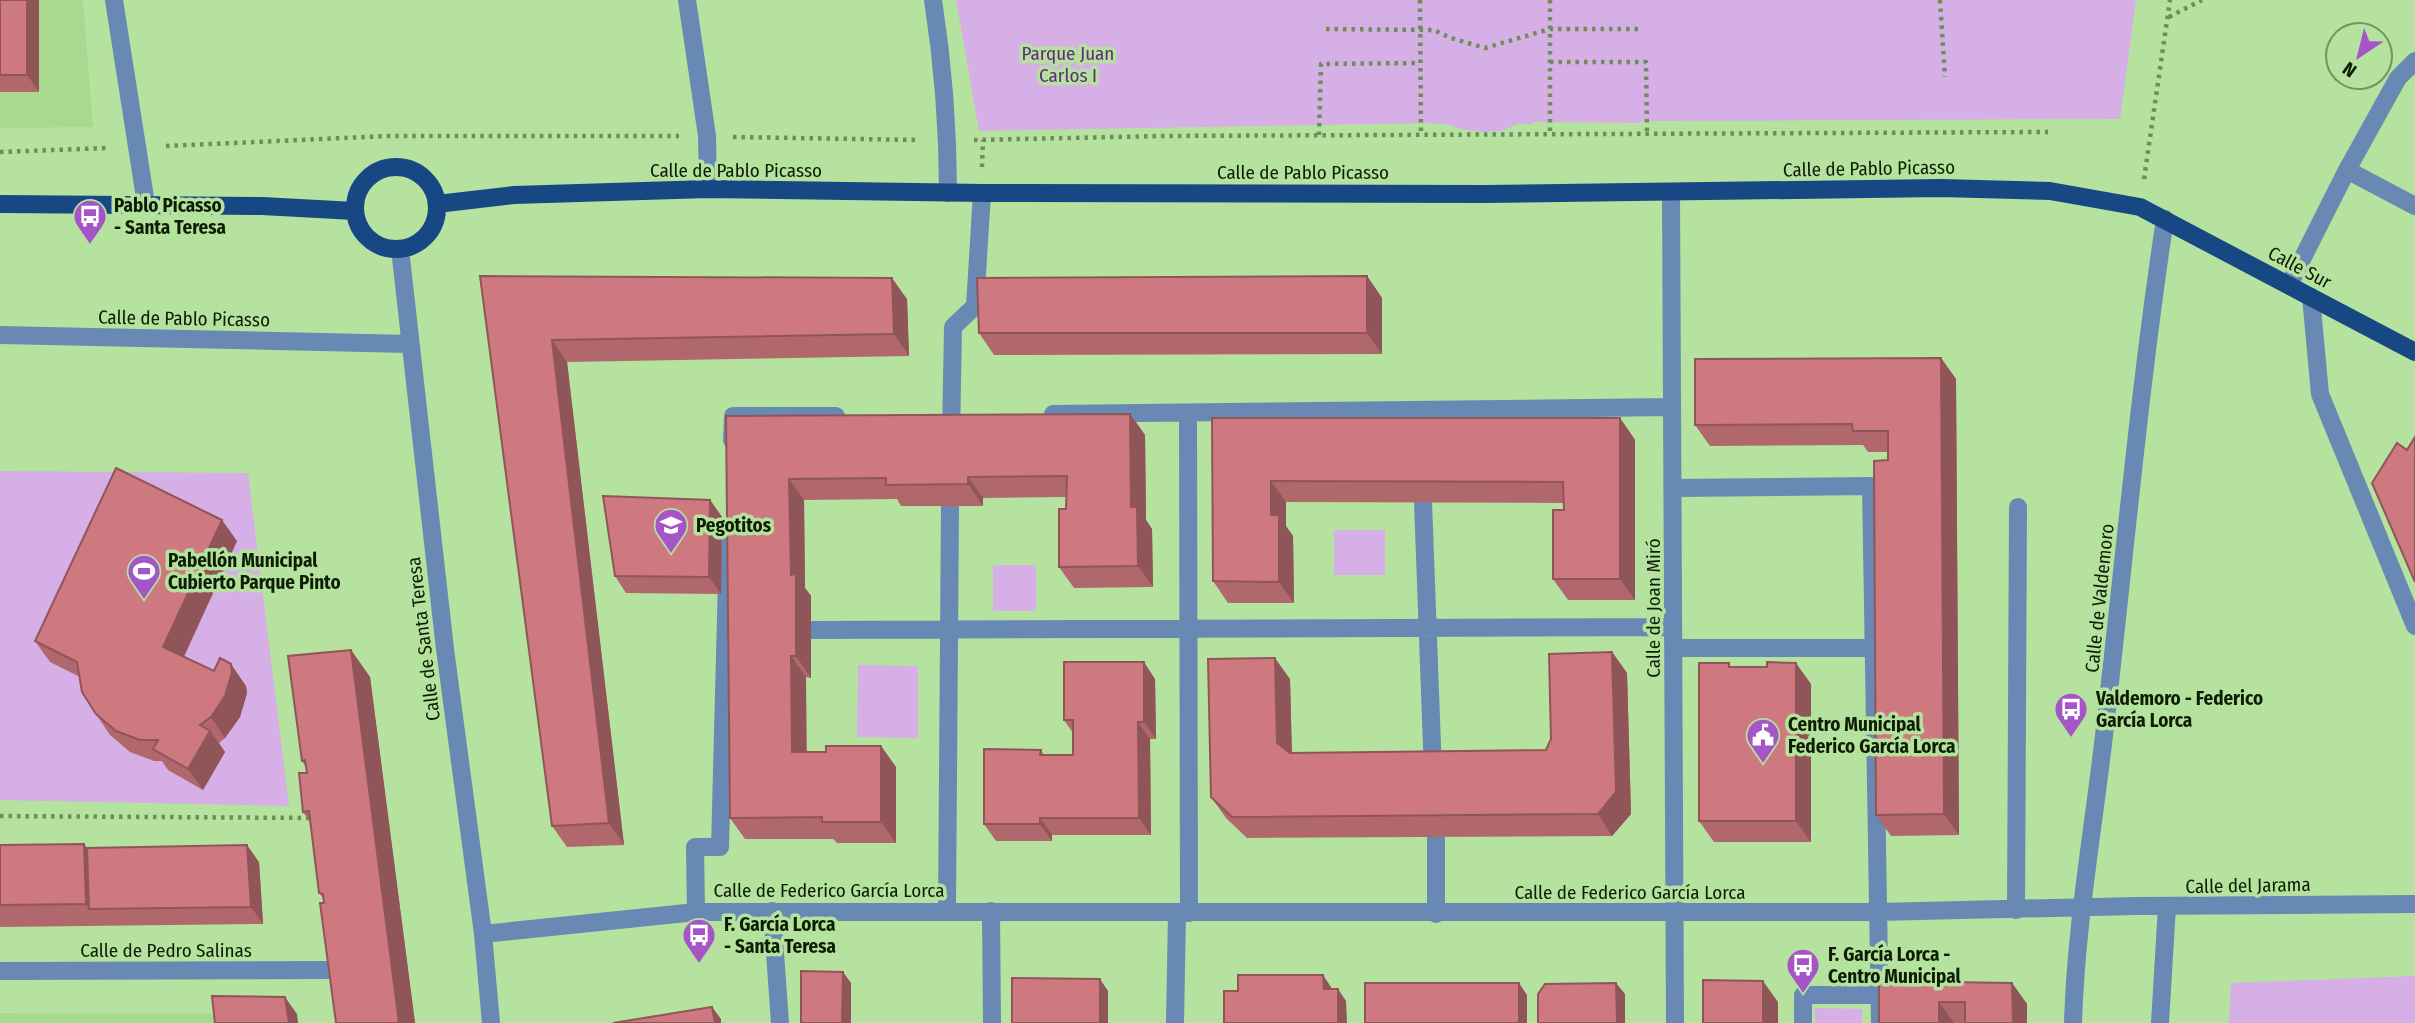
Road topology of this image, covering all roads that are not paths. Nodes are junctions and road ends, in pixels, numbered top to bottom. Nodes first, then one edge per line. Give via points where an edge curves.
1 (114, 0) edge
2 (687, 0) edge
3 (933, 0) edge
4 (2415, 61) edge
5 (2347, 170) junction
6 (708, 189) junction
7 (1671, 192) junction
8 (948, 193) junction
9 (982, 193) junction
10 (0, 204) edge
11 (146, 204) junction
12 (437, 204) junction
13 (2415, 206) edge
14 (355, 211) junction
15 (2165, 219) junction
16 (400, 249) junction
17 (2289, 285) junction
18 (2311, 297) junction
19 (0, 335) edge
20 (410, 344) junction
21 (2415, 352) edge
22 (1672, 407) junction
23 (1419, 410) junction
24 (1188, 413) junction
25 (1035, 414) edge
26 (856, 415) edge
27 (1420, 430) edge
28 (951, 436) edge
29 (732, 456) edge
30 (1673, 488) junction
31 (1423, 502) edge
32 (950, 505) edge
33 (2018, 507) dead end
34 (729, 523) edge
35 (2415, 626) edge
36 (1673, 627) junction
37 (1428, 628) junction
38 (949, 629) junction
39 (1188, 629) junction
40 (811, 630) dead end
41 (1674, 648) junction
42 (1874, 648) junction
43 (1433, 773) edge
44 (1436, 837) edge
45 (2415, 904) edge
46 (2167, 906) junction
47 (2082, 907) junction
48 (2016, 910) junction
49 (772, 911) junction
50 (947, 911) junction
51 (991, 911) junction
52 (696, 912) junction
53 (1878, 912) junction
54 (1183, 913) junction
55 (1674, 913) junction
56 (1436, 914) junction
57 (483, 934) junction
58 (332, 970) edge
59 (0, 971) edge
60 (1879, 995) junction
61 (492, 1023) edge
62 (780, 1023) edge
63 (992, 1023) edge
64 (1175, 1023) edge
65 (1675, 1023) edge
66 (1803, 1023) edge
67 (1880, 1023) edge
68 (2073, 1023) edge
69 (2160, 1023) edge

1 - 11 street
2 - 6 street via 707,136
3 - 8 street via 941,50
4 - 5 street via 2398,78
5 - 13 street
5 - 17 street
6 - 8 main road, Calle de Pablo Picasso
6 - 12 main road, Calle de Pablo Picasso via 514,195
7 - 9 main road, Calle de Pablo Picasso
7 - 15 main road, Calle de Pablo Picasso via 2050,191 2140,206
7 - 22 street, Calle de Joan Miró
8 - 9 main road, Calle de Pablo Picasso
9 - 28 street via 975,306 953,327
10 - 11 main road
11 - 14 main road
12 - 14 main road via 424,179 399,167 373,174 356,197
12 - 16 main road via 431,229 423,239
14 - 16 main road via 365,235 387,248
15 - 17 main road, Calle Sur
15 - 47 street, Calle de Valdemoro
16 - 20 street, Calle de Santa Teresa
17 - 18 main road, Calle Sur
18 - 21 main road, Calle Sur
18 - 35 street via 2320,394
19 - 20 street, Calle de Pablo Picasso
20 - 57 street, Calle de Santa Teresa
22 - 23 street
22 - 30 street, Calle de Joan Miró
23 - 24 street
23 - 27 street
24 - 25 street
24 - 39 street
26 - 29 street via 733,416
30 - 36 street, Calle de Joan Miró
30 - 42 street via 1871,486
31 - 37 street
32 - 38 street
33 - 48 street
34 - 52 street via 734,630 720,847 695,848
36 - 37 street
36 - 41 street, Calle de Joan Miró
37 - 39 street
37 - 43 street
38 - 39 street
38 - 40 street
38 - 50 street
39 - 54 street
41 - 42 street
41 - 55 street, Calle de Joan Miró
42 - 53 street
44 - 56 street
45 - 46 street, Calle del Jarama
46 - 47 street, Calle del Jarama
46 - 69 street
47 - 48 street, Calle de Federico García Lorca
47 - 68 street, Calle de Valdemoro
48 - 53 street, Calle de Federico García Lorca
49 - 50 street, Calle de Federico García Lorca
49 - 52 street, Calle de Federico García Lorca
49 - 62 street
50 - 51 street, Calle de Federico García Lorca
51 - 54 street, Calle de Federico García Lorca
51 - 63 street
52 - 57 street, Calle de Federico García Lorca
53 - 55 street, Calle de Federico García Lorca
53 - 60 street
54 - 56 street, Calle de Federico García Lorca
54 - 64 street
55 - 56 street, Calle de Federico García Lorca
55 - 65 street, Calle de Joan Miró
57 - 61 street, Calle de Santa Teresa
58 - 59 street, Calle de Pedro Salinas
60 - 66 street via 1803,996
60 - 67 street

